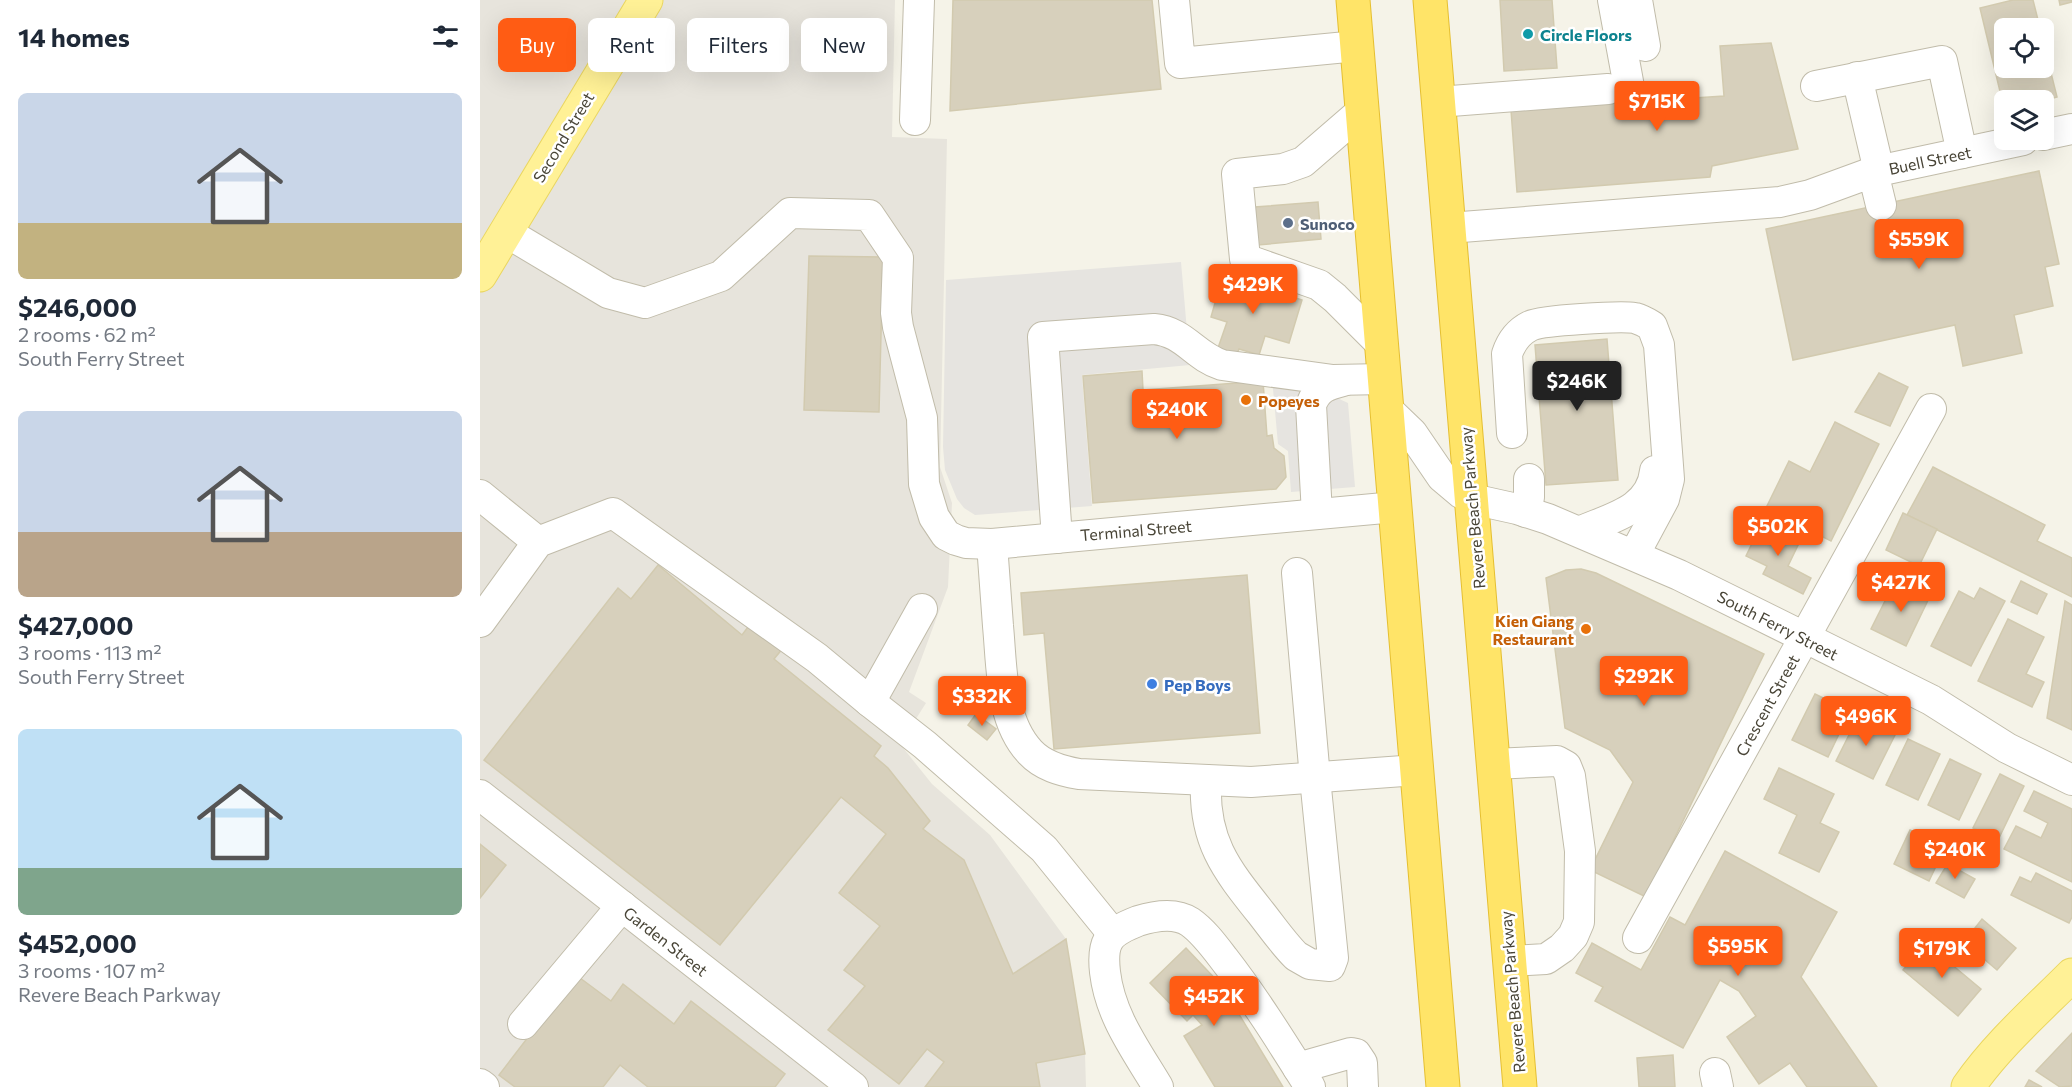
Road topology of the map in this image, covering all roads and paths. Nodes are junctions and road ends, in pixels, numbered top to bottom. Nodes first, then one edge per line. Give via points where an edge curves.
1 (646, 0) edge
2 (919, 0) edge
3 (1174, 0) edge
4 (1353, 0) edge
5 (1430, 0) edge
6 (1613, 0) edge
7 (1636, 0) edge
8 (1357, 46) junction
9 (1645, 46) dead end
10 (1857, 77) junction
11 (1816, 86) dead end
12 (1438, 102) junction
13 (1362, 111) junction
14 (915, 120) dead end
15 (2072, 129) edge
16 (2054, 133) edge
17 (1994, 146) edge
18 (1962, 153) junction
19 (1876, 172) junction
20 (1881, 205) dead end
21 (1449, 228) junction
22 (506, 232) junction
23 (480, 274) edge
24 (1382, 345) junction
25 (1510, 363) junction
26 (1343, 381) junction
27 (1462, 391) junction
28 (1386, 394) junction
29 (1931, 409) dead end
30 (1512, 433) dead end
31 (1529, 479) dead end
32 (480, 495) edge
33 (1472, 499) junction
34 (1395, 507) junction
35 (1526, 512) junction
36 (1317, 514) junction
37 (1057, 528) junction
38 (1581, 531) junction
39 (538, 542) junction
40 (992, 544) junction
41 (1634, 555) junction
42 (1297, 573) dead end
43 (922, 609) dead end
44 (480, 622) edge
45 (1805, 638) junction
46 (870, 702) junction
47 (1493, 764) junction
48 (1417, 770) junction
49 (1315, 778) junction
50 (1206, 780) junction
51 (2072, 780) edge
52 (480, 795) edge
53 (622, 906) junction
54 (1113, 934) junction
55 (1638, 938) dead end
56 (1510, 961) junction
57 (2072, 975) edge
58 (523, 1024) dead end
59 (1304, 1078) edge
60 (835, 1082) edge
61 (480, 1084) edge
62 (484, 1087) edge
63 (1158, 1087) edge
64 (1363, 1087) edge
65 (1443, 1087) edge
66 (1520, 1087) edge
67 (1968, 1087) edge

1 - 22 main road, Second Street
2 - 14 street
3 - 8 street via 1180,63
4 - 8 highway
5 - 12 highway, Revere Beach Parkway
6 - 12 street via 1619,88
7 - 9 street
8 - 13 highway
10 - 11 street
10 - 18 street via 1942,61
10 - 19 street
12 - 21 highway, Revere Beach Parkway
13 - 24 highway
13 - 24 street via 1303,162 1283,169 1238,174 1245,259 1318,285
15 - 16 street
17 - 18 street, Buell Street
18 - 19 street, Buell Street
19 - 20 street
19 - 21 street, Buell Street via 1780,202
21 - 27 highway, Revere Beach Parkway
22 - 23 main road, Second Street
22 - 40 street, Terminal Street via 608,293 645,303 721,276 790,213 869,215 898,258 896,313 922,418 923,473 930,507 946,535 966,543
24 - 28 highway
25 - 27 street
25 - 30 street
25 - 38 street via 1622,330 1640,339 1646,351 1653,484 1646,498 1634,507
25 - 41 street via 1528,327 1627,317 1652,326 1659,345 1668,489
26 - 28 street
26 - 36 street via 1322,387 1311,405
26 - 37 street via 1222,365 1209,361 1166,330 1043,337
27 - 33 highway, Revere Beach Parkway
28 - 33 street via 1442,477
28 - 34 highway
29 - 45 street, Crescent Street
31 - 35 street
32 - 39 street
33 - 35 street, South Ferry Street
33 - 47 highway, Revere Beach Parkway
34 - 36 street, Terminal Street
34 - 48 highway
35 - 38 street, South Ferry Street
36 - 37 street, Terminal Street
37 - 40 street, Terminal Street
38 - 41 street, South Ferry Street
39 - 44 street
39 - 46 street via 613,513 817,658
40 - 50 street via 1005,697 1014,726 1029,752 1065,772
41 - 45 street, South Ferry Street
42 - 49 street
43 - 46 street
45 - 51 street, South Ferry Street via 1931,700 2007,748
45 - 55 street, Crescent Street
46 - 54 street via 1044,849
47 - 56 highway, Revere Beach Parkway
47 - 56 street via 1557,761 1566,766 1580,851 1579,922 1573,936 1546,959
48 - 49 street
48 - 65 highway
49 - 50 street
49 - 50 street via 1333,958 1330,966 1303,962 1227,869 1210,826
52 - 53 street, Garden Street
53 - 58 street
53 - 60 street, Garden Street
54 - 59 street via 1159,916 1179,916 1194,924 1239,979
54 - 63 street via 1107,942 1104,963 1112,1006
56 - 66 highway, Revere Beach Parkway
57 - 67 main road via 1991,1056
59 - 64 street via 1350,1053 1356,1054 1362,1063
61 - 62 street

